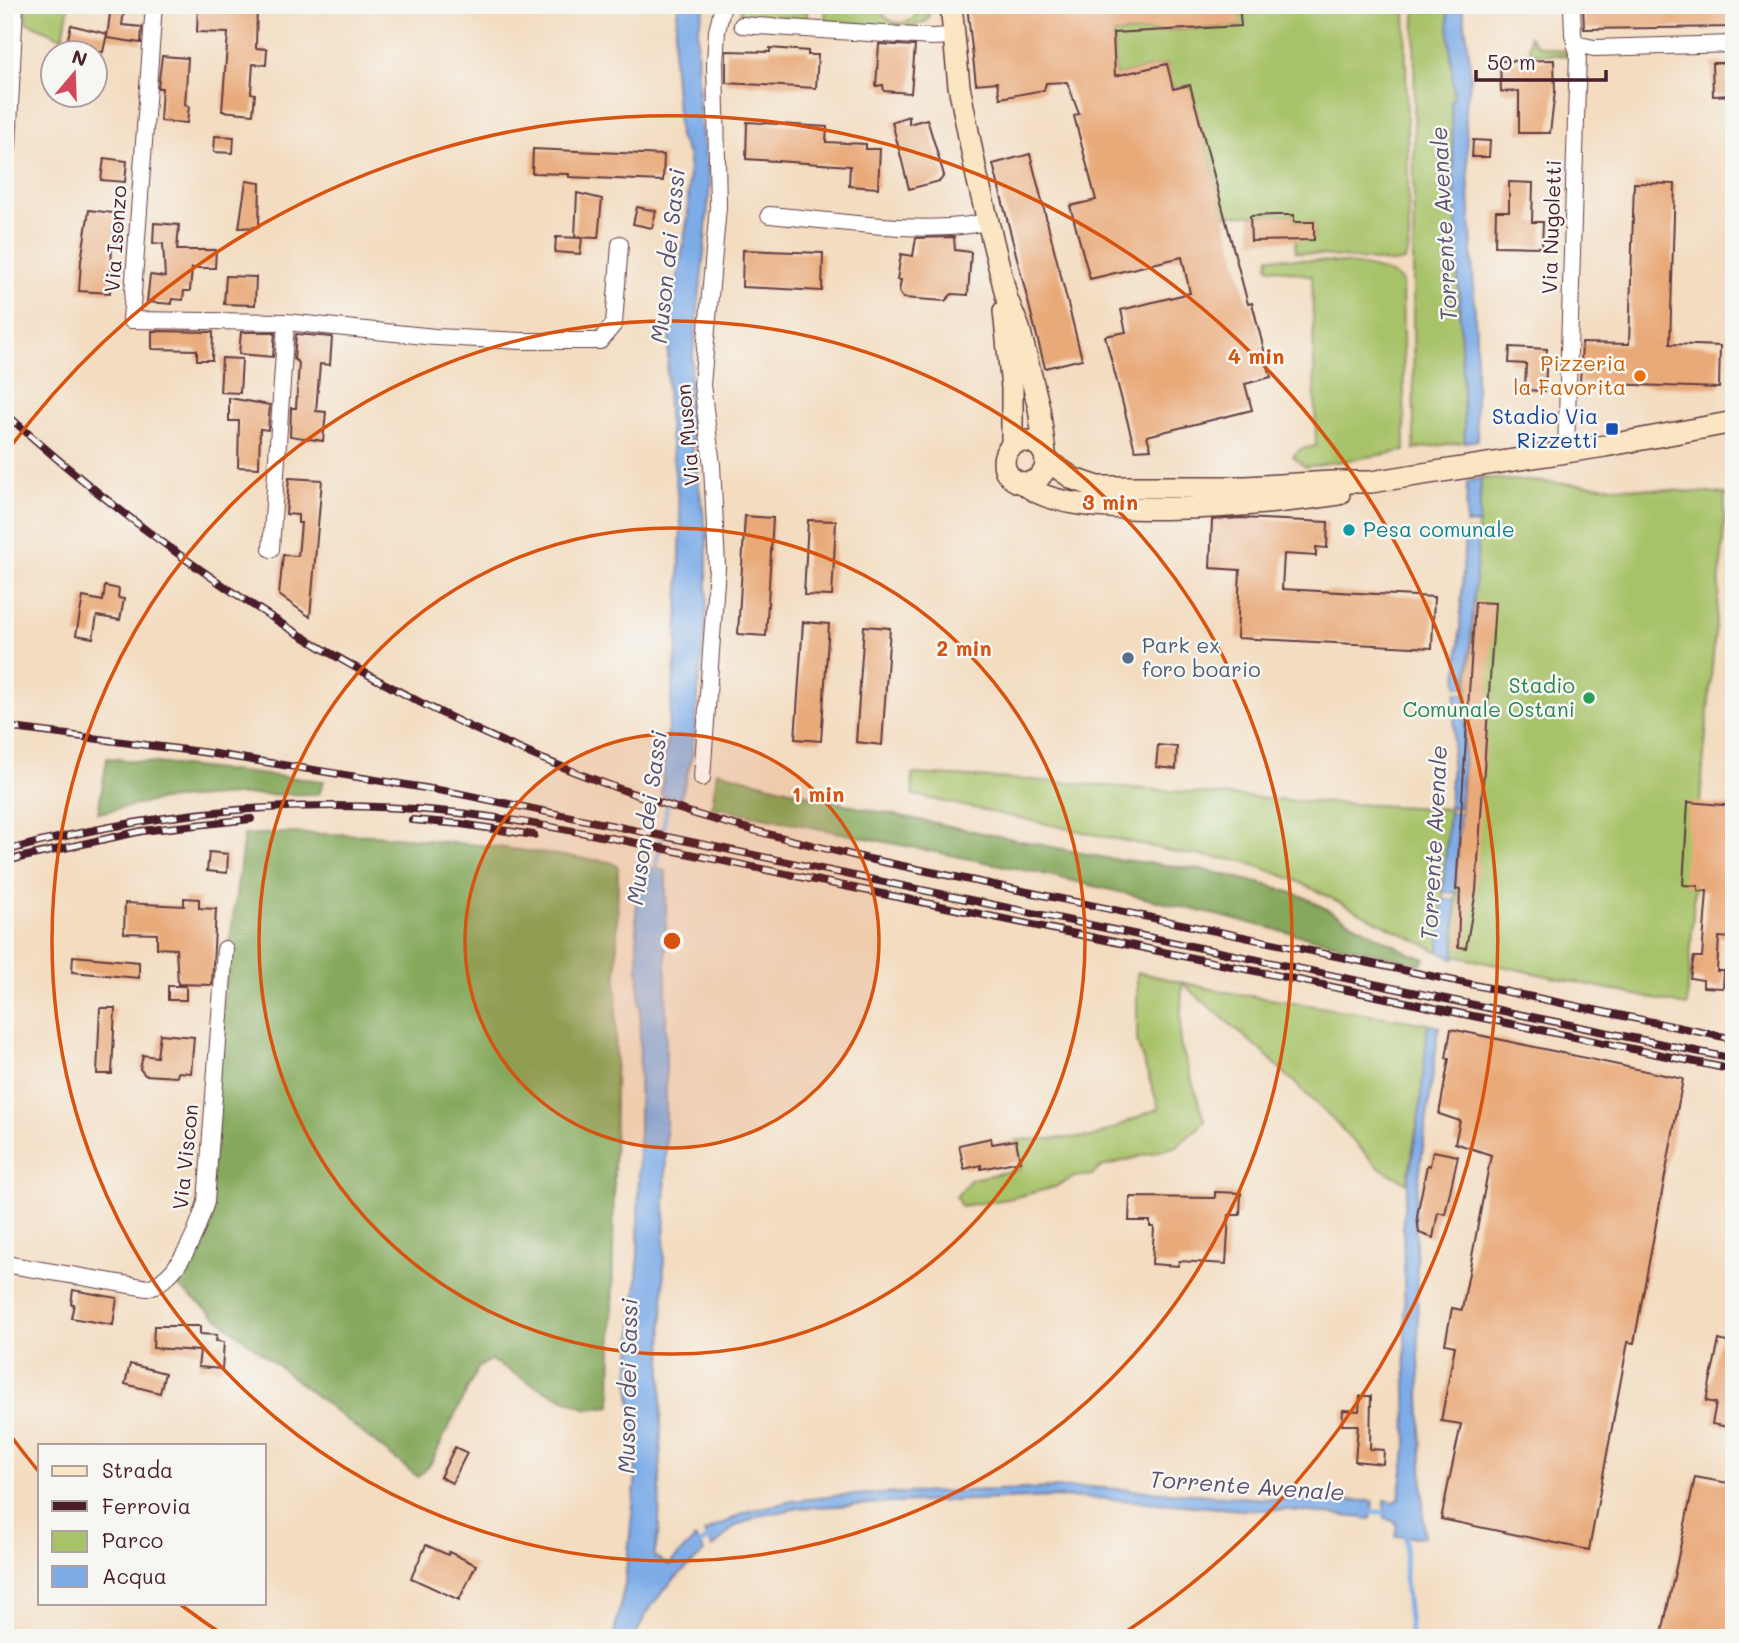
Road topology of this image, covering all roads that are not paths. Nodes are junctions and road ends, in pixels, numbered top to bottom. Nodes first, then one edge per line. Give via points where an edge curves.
1 (15, 5) edge
2 (154, 5) edge
3 (723, 5) edge
4 (951, 5) edge
5 (1572, 5) edge
6 (742, 25) dead end
7 (952, 36) junction
8 (1575, 44) junction
9 (1734, 44) edge
10 (5, 163) edge
11 (769, 215) dead end
12 (989, 221) junction
13 (620, 244) dead end
14 (1007, 299) junction
15 (286, 322) junction
16 (1734, 422) edge
17 (1013, 444) junction
18 (1566, 451) junction
19 (1046, 457) junction
20 (1078, 480) junction
21 (1371, 482) junction
22 (1024, 483) junction
23 (1185, 488) junction
24 (1143, 508) junction
25 (271, 549) dead end
26 (702, 778) dead end
27 (225, 949) dead end
28 (5, 1264) edge

1 - 10 street
2 - 15 street, Via Isonzo via 131,320
3 - 26 street, Via Muson via 715,63 718,207 702,385 717,567
4 - 7 street
5 - 8 street, Via Nugoletti
6 - 7 street
7 - 12 street via 976,177
8 - 9 street via 1594,48
8 - 18 street, Via Nugoletti via 1576,162
11 - 12 street via 890,226 943,227
12 - 14 street
13 - 15 street, Via Isonzo via 614,324 600,341 435,337
14 - 17 street
14 - 19 street via 1039,408
15 - 25 street
16 - 18 street
17 - 19 street via 1032,441
17 - 22 street via 1004,457 1005,471
18 - 21 street
19 - 20 street
19 - 22 street via 1040,477
20 - 23 street via 1098,487
20 - 24 street via 1089,493 1138,498
21 - 23 street
21 - 24 street via 1338,494 1299,500
22 - 24 street via 1038,494 1063,502
23 - 24 street via 1177,496 1149,498
27 - 28 street, Via Viscon via 206,1202 195,1236 173,1269 159,1284 148,1287

